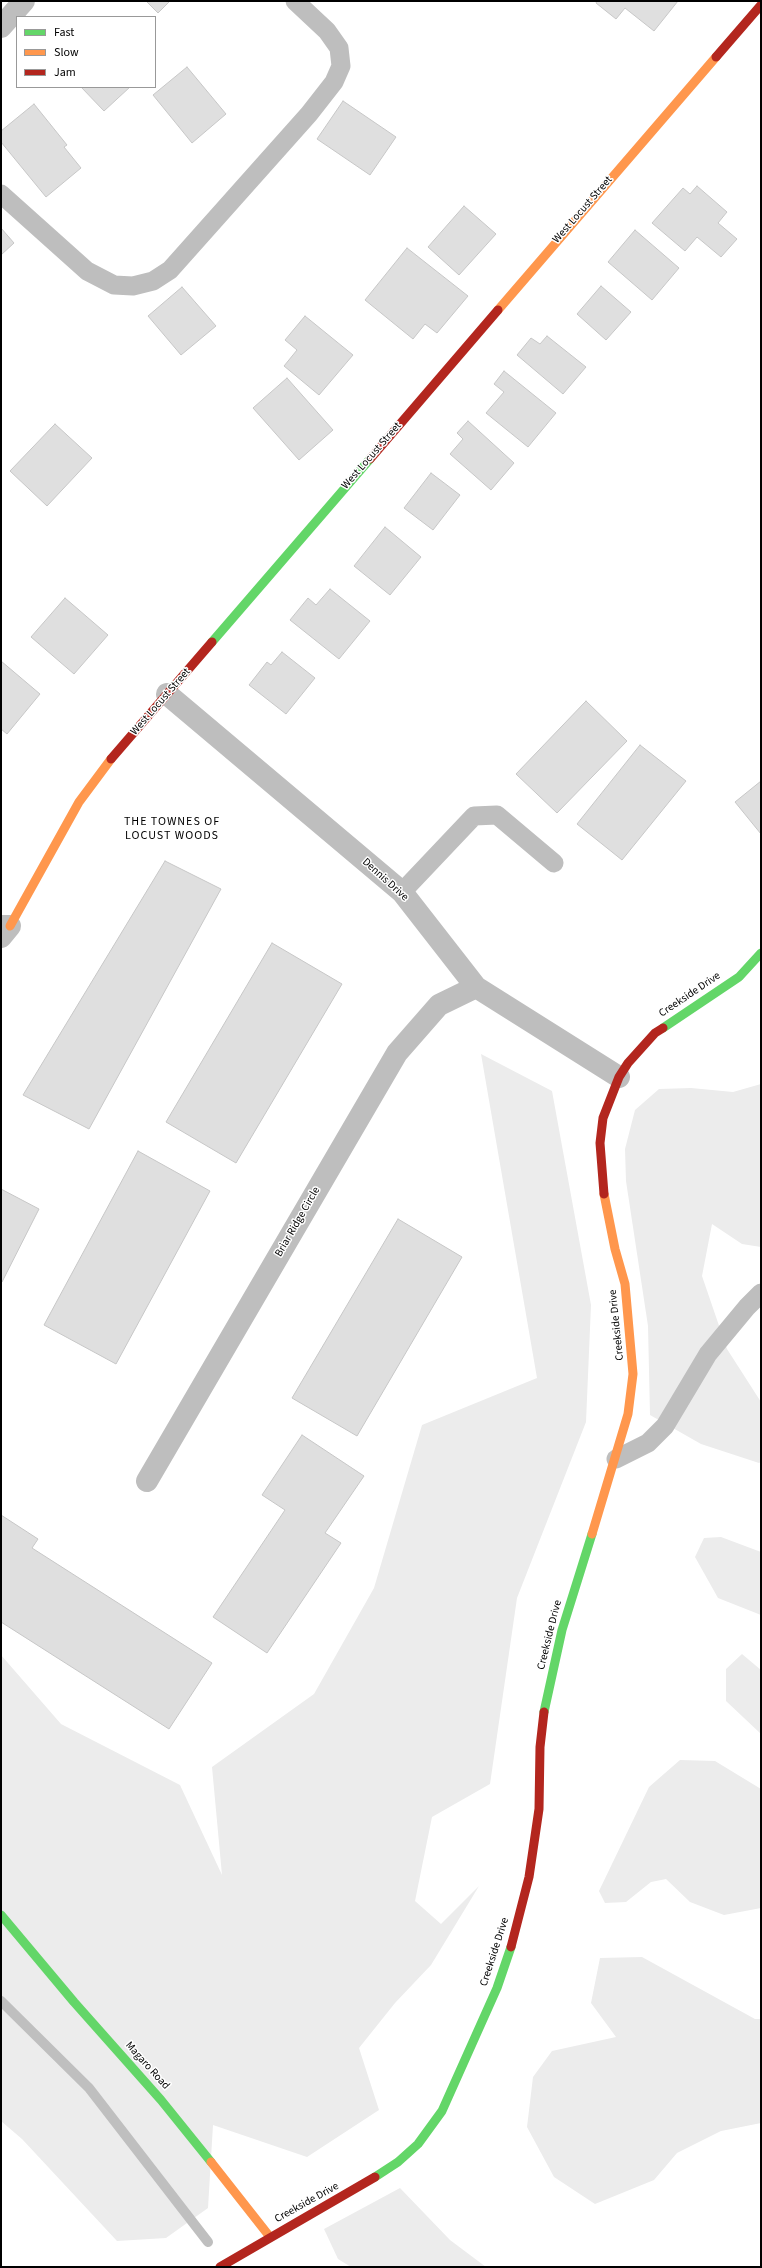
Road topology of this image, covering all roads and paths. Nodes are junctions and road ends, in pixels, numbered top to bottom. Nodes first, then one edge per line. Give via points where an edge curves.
1 (24, 1) edge
2 (295, 1) edge
3 (761, 5) edge
4 (1, 27) edge
5 (1, 194) edge
6 (167, 694) junction
7 (554, 863) dead end
8 (402, 892) junction
9 (4, 930) edge
10 (761, 953) edge
11 (476, 987) junction
12 (619, 1077) junction
13 (761, 1293) edge
14 (616, 1459) junction
15 (147, 1481) dead end
16 (1, 1915) edge
17 (270, 2237) junction
18 (220, 2267) edge

1 - 4 street
2 - 5 lane via 327,30 339,48 341,66 334,82 309,114 170,270 153,281 134,286 114,285 87,271
3 - 6 street, West Locust Street
6 - 8 street, Dennis Drive
6 - 9 street, West Locust Street via 98,774
7 - 8 lane via 497,815 474,816
8 - 11 street, Dennis Drive
10 - 12 street, Creekside Drive via 739,977 655,1033
11 - 12 street, Dennis Drive
11 - 15 street, Briar Ridge Circle via 438,1005 397,1053
12 - 14 street, Creekside Drive via 603,1118 600,1143 603,1187 615,1249 625,1284 632,1337 633,1374 628,1414
13 - 14 lane via 708,1354 665,1426 648,1442
14 - 17 street, Creekside Drive via 562,1630 543,1717 539,1809 528,1877 512,1944 497,1988 442,2111 418,2144 398,2162 357,2189
16 - 17 street, Magaro Road via 161,2100
17 - 18 street, Creekside Drive

